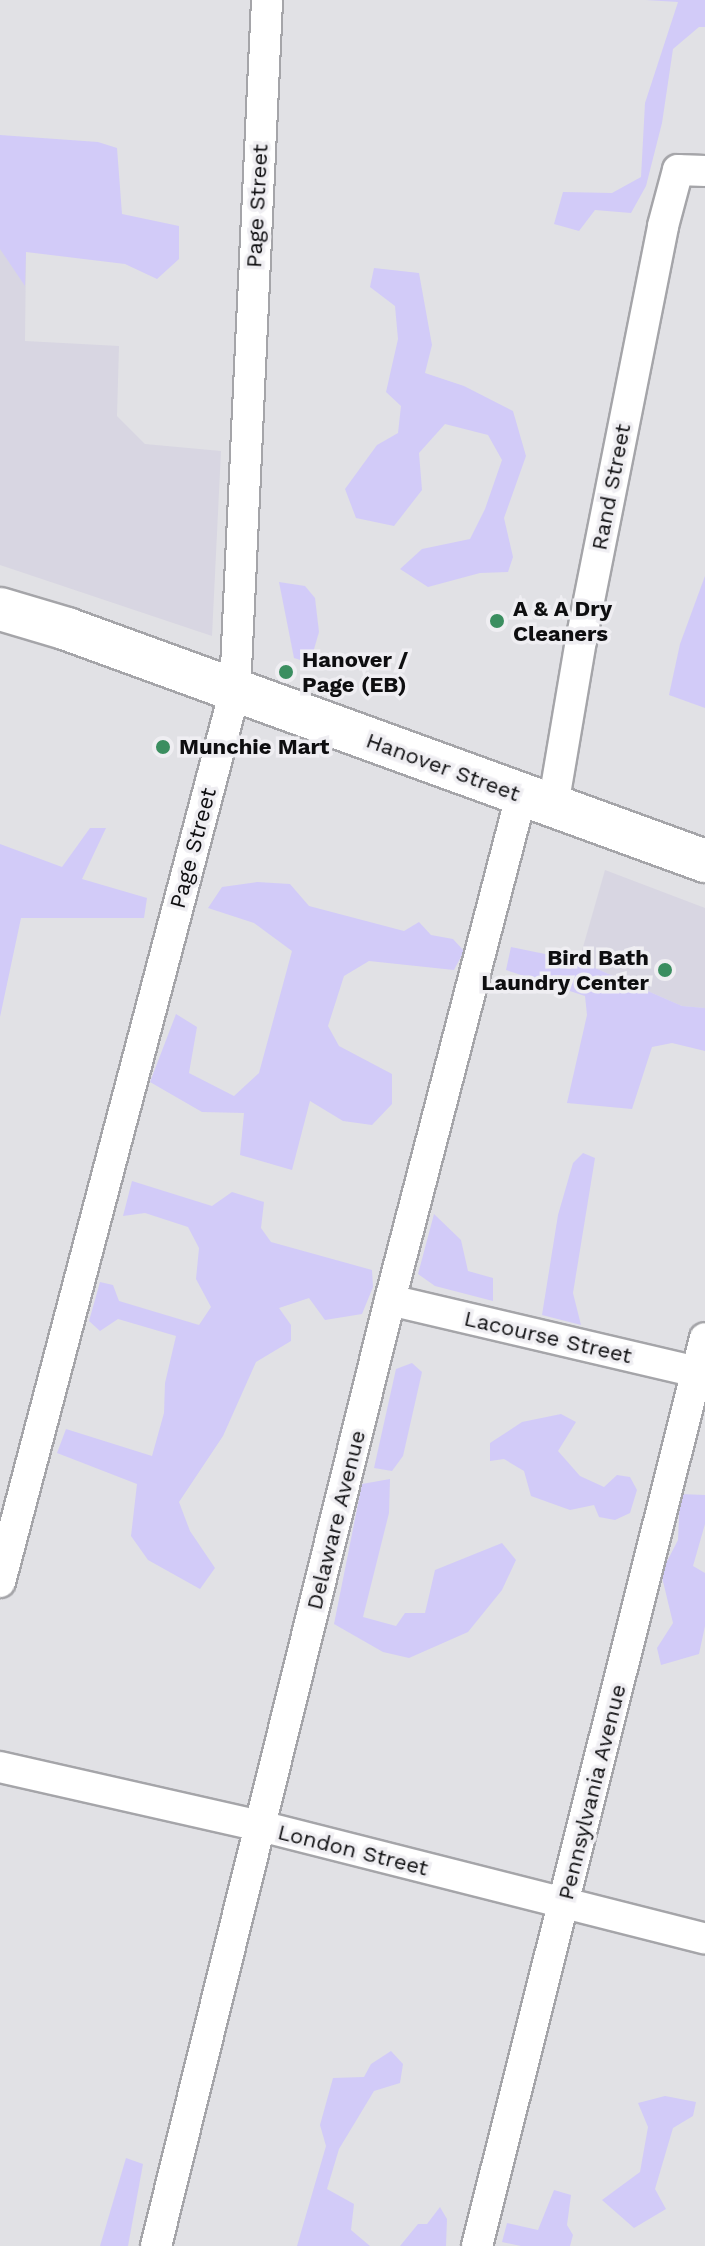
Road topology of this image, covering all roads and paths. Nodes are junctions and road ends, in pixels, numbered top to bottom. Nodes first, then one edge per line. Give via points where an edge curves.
1 (267, 0) edge
2 (691, 171) edge
3 (0, 609) edge
4 (235, 690) junction
5 (537, 801) junction
6 (705, 861) edge
7 (390, 1300) junction
8 (705, 1338) edge
9 (701, 1373) edge
10 (0, 1582) edge
11 (0, 1767) edge
12 (260, 1826) junction
13 (564, 1903) junction
14 (705, 1939) edge
15 (156, 2246) edge
16 (477, 2246) edge

1 - 4 street, Page Street
2 - 5 street, Rand Street
3 - 4 main road, Hanover Street
4 - 5 main road, Hanover Street
4 - 10 street, Page Street
5 - 6 main road, Hanover Street
5 - 7 street, Delaware Avenue
7 - 9 street, Lacourse Street
7 - 12 street, Delaware Avenue
8 - 9 street, Pennsylvania Avenue
9 - 13 street, Pennsylvania Avenue
11 - 12 street, London Street
12 - 13 street, London Street
12 - 15 street, Delaware Avenue
13 - 14 street, London Street
13 - 16 street, Pennsylvania Avenue

